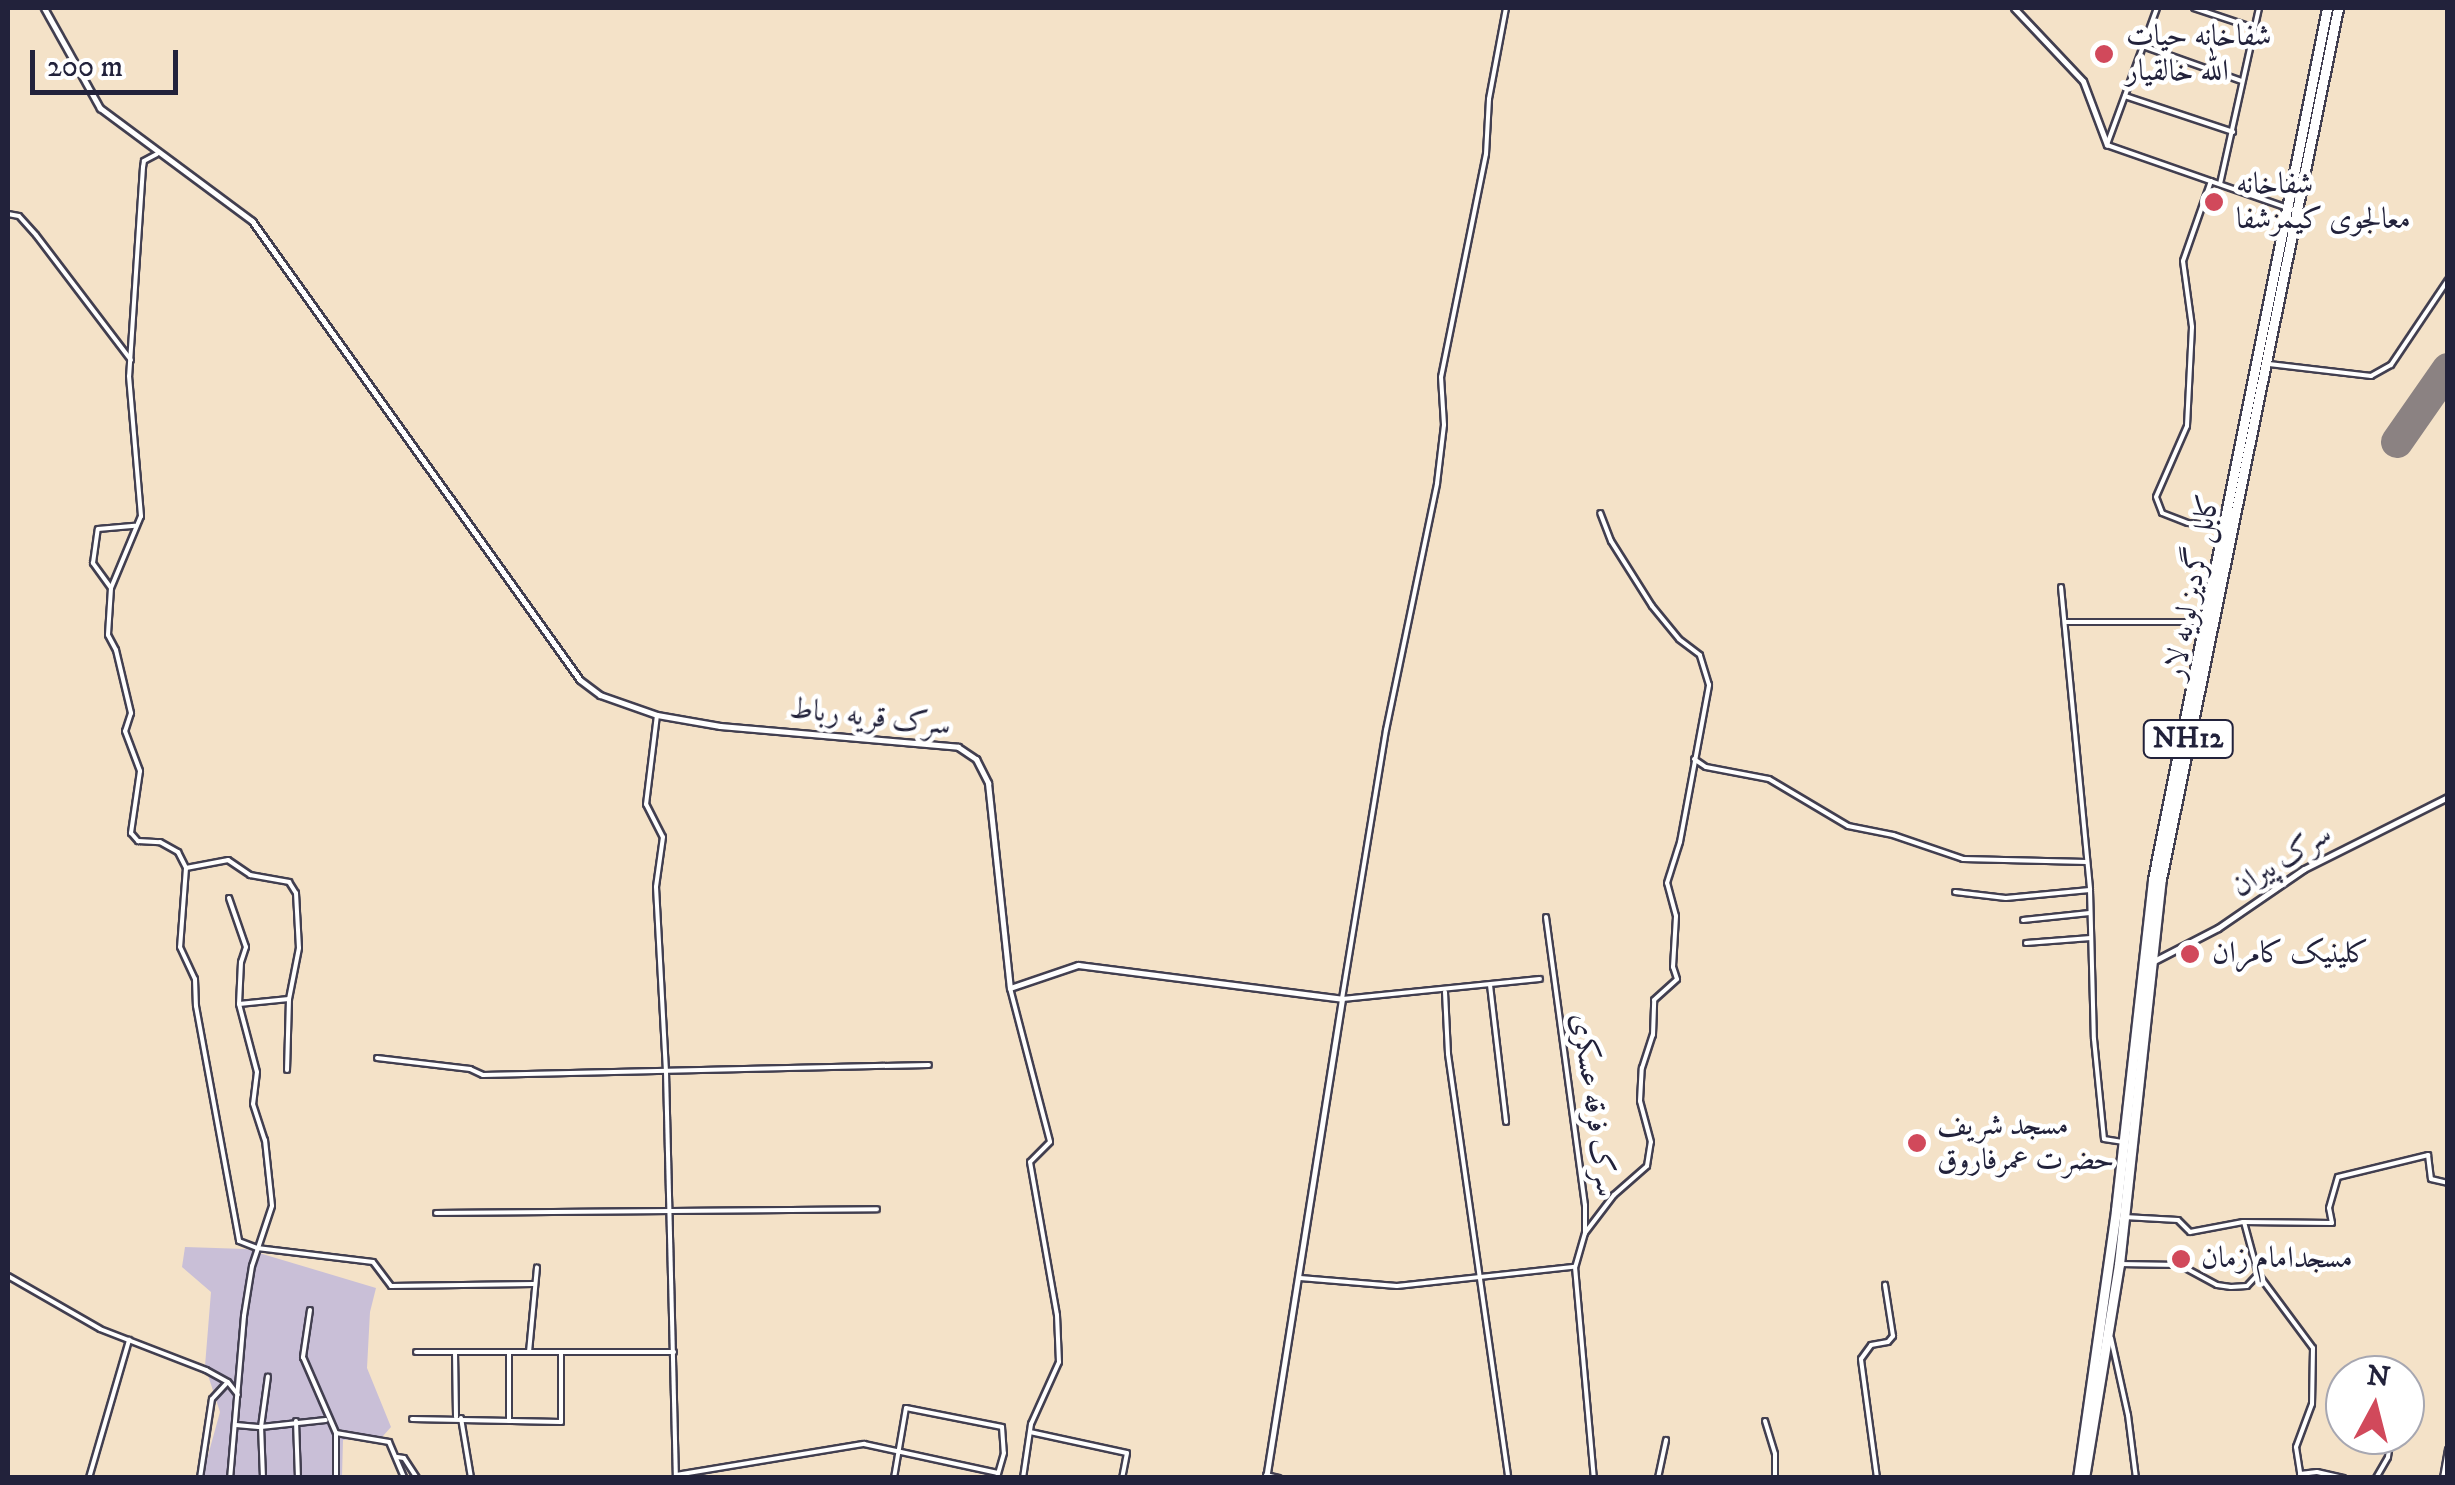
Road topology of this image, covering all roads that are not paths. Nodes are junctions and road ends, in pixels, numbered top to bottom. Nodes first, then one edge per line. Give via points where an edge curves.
1 (44, 8) edge
2 (1506, 8) edge
3 (2014, 8) edge
4 (2157, 8) edge
5 (2194, 8) edge
6 (2259, 8) edge
7 (2327, 8) edge
8 (2338, 8) edge
9 (2254, 28) junction
10 (2143, 46) junction
11 (2243, 82) junction
12 (2125, 96) junction
13 (2233, 132) junction
14 (2107, 145) junction
15 (157, 154) junction
16 (2211, 181) junction
17 (2220, 184) junction
18 (2291, 209) junction
19 (8, 214) edge
20 (2448, 280) edge
21 (131, 360) junction
22 (2264, 363) junction
23 (1600, 512) dead end
24 (136, 526) junction
25 (2222, 526) junction
26 (2061, 587) dead end
27 (111, 588) junction
28 (2066, 622) junction
29 (2203, 622) junction
30 (657, 714) junction
31 (1694, 759) junction
32 (2448, 797) edge
33 (2088, 862) junction
34 (186, 868) junction
35 (2090, 890) junction
36 (1955, 892) dead end
37 (229, 898) dead end
38 (2090, 913) junction
39 (1546, 917) dead end
40 (2024, 920) dead end
41 (2091, 938) junction
42 (2026, 942) dead end
43 (2147, 965) junction
44 (1540, 980) dead end
45 (1490, 985) junction
46 (1010, 988) junction
47 (1445, 990) junction
48 (289, 999) junction
49 (1342, 999) junction
50 (239, 1004) junction
51 (377, 1058) dead end
52 (929, 1065) dead end
53 (288, 1070) dead end
54 (666, 1072) junction
55 (1506, 1122) dead end
56 (2124, 1142) junction
57 (2448, 1183) edge
58 (877, 1209) dead end
59 (670, 1212) junction
60 (436, 1213) dead end
61 (2124, 1217) junction
62 (2244, 1222) junction
63 (1585, 1232) junction
64 (258, 1248) junction
65 (2118, 1264) junction
66 (537, 1267) dead end
67 (1575, 1267) junction
68 (2258, 1274) junction
69 (8, 1276) edge
70 (1300, 1278) junction
71 (1479, 1278) junction
72 (534, 1284) junction
73 (1886, 1284) dead end
74 (310, 1310) dead end
75 (2108, 1329) junction
76 (128, 1340) junction
77 (416, 1352) dead end
78 (454, 1352) junction
79 (509, 1352) junction
80 (529, 1352) junction
81 (561, 1352) junction
82 (674, 1352) junction
83 (268, 1376) dead end
84 (228, 1382) junction
85 (238, 1395) junction
86 (458, 1418) junction
87 (412, 1419) dead end
88 (328, 1420) junction
89 (296, 1421) junction
90 (509, 1421) junction
91 (1765, 1421) dead end
92 (236, 1424) junction
93 (261, 1427) junction
94 (1030, 1432) junction
95 (336, 1434) junction
96 (1666, 1440) dead end
97 (2448, 1449) edge
98 (898, 1453) junction
99 (2388, 1455) edge
100 (397, 1457) junction
101 (998, 1475) edge
102 (676, 1476) edge
103 (1266, 1476) edge
104 (2301, 1476) edge
105 (88, 1478) edge
106 (200, 1478) edge
107 (230, 1478) edge
108 (263, 1478) edge
109 (298, 1478) edge
110 (336, 1478) edge
111 (404, 1478) edge
112 (416, 1478) edge
113 (471, 1478) edge
114 (894, 1478) edge
115 (1023, 1478) edge
116 (1122, 1478) edge
117 (1279, 1478) edge
118 (1508, 1478) edge
119 (1594, 1478) edge
120 (1658, 1478) edge
121 (1775, 1478) edge
122 (1877, 1478) edge
123 (2081, 1478) edge
124 (2136, 1478) edge
125 (2343, 1478) edge
126 (2376, 1478) edge
127 (2444, 1478) edge

1 - 15 street, سرک قریه رباط via 100,108
2 - 49 street via 1486,154 1441,378 1438,484 1386,730
3 - 14 street via 2083,82
4 - 10 street
5 - 9 street
6 - 9 street
7 - 18 highway, کابل گردیز لویه لار / NH12
8 - 18 highway, کابل گردیز لویه لار / NH12
9 - 11 street
10 - 11 street
10 - 12 street
11 - 13 street
12 - 13 street
12 - 14 street
13 - 17 street
14 - 16 street
15 - 21 street via 142,167
15 - 30 street, سرک قریه رباط via 252,221 580,680 600,695
16 - 17 street
16 - 25 street via 2182,261 2192,327 2187,426 2156,497 2162,513
17 - 18 street
18 - 22 highway, کابل گردیز لویه لار / NH12
18 - 25 highway, کابل گردیز لویه لار / NH12
19 - 21 street via 36,235
20 - 22 street via 2390,365 2371,376
21 - 24 street via 141,479
22 - 43 highway, کابل گردیز لویه لار / NH12
23 - 31 street via 1652,606 1705,663 1706,710
24 - 27 street
24 - 27 street via 98,529 93,563
25 - 29 highway, کابل گردیز لویه لار / NH12
26 - 28 street
27 - 34 street via 108,636 131,712 125,730 140,771 131,833 178,852
28 - 29 street
28 - 33 street
29 - 43 highway, کابل گردیز لویه لار / NH12 via 2153,879
30 - 46 street, سرک قریه رباط via 720,726 958,747 976,759 988,783
30 - 54 street via 646,804 662,837 656,888
31 - 33 street via 1769,779 1848,826 1963,859
31 - 63 street via 1667,883 1676,916 1677,979 1654,1000 1642,1068 1647,1166
32 - 43 street, سرک پیران via 2304,869 2218,928
33 - 35 street
34 - 48 street via 228,860 250,875 289,882 296,893 299,948
34 - 64 street via 180,947 195,978 238,1242
35 - 36 street via 2006,898
35 - 38 street
37 - 50 street via 246,947
38 - 40 street
38 - 41 street
39 - 63 street, سرک فرقه عسکری
41 - 42 street
41 - 56 street via 2104,1139
43 - 56 highway, کابل گردیز لویه لار / NH12
43 - 61 highway, کابل گردیز لویه لار / NH12
44 - 45 street
45 - 47 street
45 - 55 street
46 - 49 street via 1078,965
46 - 94 street via 1050,1142 1030,1162 1059,1362
47 - 49 street
47 - 71 street
48 - 50 street
48 - 53 street
49 - 70 street
50 - 64 street via 257,1072 253,1104 265,1140 272,1206
51 - 54 street via 483,1074
52 - 54 street
54 - 59 street
56 - 123 highway, کابل گردیز لویه لار / NH12
57 - 62 street via 2432,1180 2428,1156 2390,1162 2338,1177 2332,1222
58 - 59 street
59 - 60 street
59 - 82 street
61 - 62 street via 2178,1220 2190,1232
61 - 65 highway, کابل گردیز لویه لار / NH12
62 - 68 street
63 - 67 street, سرک فرقه عسکری
64 - 72 street via 373,1262 391,1286
64 - 85 street
65 - 68 street via 2180,1264 2231,1287 2246,1286
65 - 75 highway, کابل گردیز لویه لار / NH12
66 - 72 street
67 - 71 street
67 - 119 street, سرک فرقه عسکری
68 - 104 street via 2314,1348 2312,1404 2296,1448
69 - 76 street
70 - 71 street via 1397,1286
70 - 103 street
71 - 118 street
72 - 80 street
73 - 122 street via 1893,1336 1871,1345 1861,1358
74 - 88 street via 303,1357
75 - 123 highway, کابل گردیز لویه لار / NH12
75 - 124 street
76 - 84 street
76 - 105 street
77 - 78 street
78 - 79 street
78 - 86 street
79 - 80 street
79 - 90 street
80 - 81 street
81 - 82 street
81 - 90 street via 562,1420
82 - 102 street
83 - 93 street
84 - 85 street
84 - 106 street via 212,1399
85 - 92 street
86 - 87 street
86 - 90 street
86 - 113 street
88 - 89 street
88 - 95 street
89 - 93 street
89 - 109 street
91 - 121 street
92 - 93 street
92 - 107 street
93 - 108 street
94 - 115 street
94 - 116 street via 1127,1453
95 - 100 street via 388,1442
95 - 110 street
96 - 120 street
97 - 127 street
98 - 101 street
98 - 101 street via 906,1408 1002,1428
98 - 102 street via 864,1444
98 - 114 street
99 - 126 street
100 - 111 street
100 - 112 street
103 - 117 street
104 - 125 street

